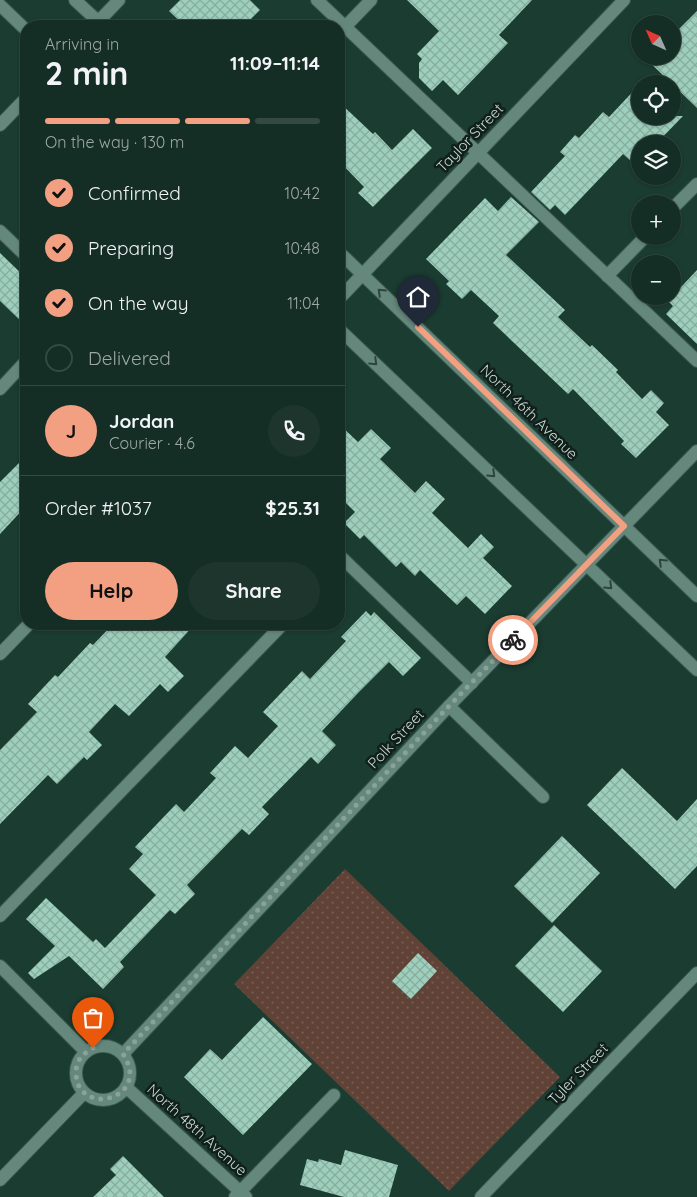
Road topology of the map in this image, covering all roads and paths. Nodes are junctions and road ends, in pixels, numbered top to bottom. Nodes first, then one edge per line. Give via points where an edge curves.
1 (75, 0) edge
2 (119, 0) edge
3 (316, 0) edge
4 (371, 0) edge
5 (624, 0) edge
6 (0, 4) edge
7 (93, 20) edge
8 (102, 20) edge
9 (337, 20) edge
10 (20, 24) edge
11 (345, 27) joint
12 (20, 104) edge
13 (0, 125) edge
14 (478, 154) junction
15 (697, 184) edge
16 (681, 200) edge
17 (0, 231) edge
18 (637, 245) edge
19 (20, 250) edge
20 (345, 258) edge
21 (363, 274) junction
22 (607, 276) junction
23 (345, 293) edge
24 (345, 335) edge
25 (697, 361) edge
26 (20, 367) edge
27 (0, 389) edge
28 (697, 451) edge
29 (624, 526) junction
30 (587, 564) junction
31 (345, 565) edge
32 (697, 596) edge
33 (23, 630) edge
34 (277, 630) edge
35 (0, 654) edge
36 (697, 670) edge
37 (472, 683) junction
38 (449, 706) junction
39 (543, 797) dead end
40 (0, 916) edge
41 (0, 966) edge
42 (697, 974) edge
43 (86, 1052) junction
44 (123, 1054) junction
45 (126, 1087) junction
46 (84, 1093) junction
47 (334, 1095) dead end
48 (0, 1180) edge
49 (241, 1195) edge
50 (482, 1197) edge

1 - 7 street
2 - 8 street
3 - 9 street
4 - 11 street
5 - 14 street, Taylor Street
6 - 10 street
11 - 14 street
12 - 13 street
14 - 21 street, Taylor Street
14 - 22 street
15 - 16 street
17 - 19 street
18 - 22 street
20 - 21 street, North 46th Avenue
21 - 23 street, Taylor Street
29 -> 21 street, North 46th Avenue
22 - 25 street
24 -> 30 street
26 - 27 street
28 - 29 street, Polk Street
29 - 30 street, Polk Street
32 -> 29 street, North 46th Avenue
30 -> 36 street
30 - 37 street, Polk Street
31 - 37 street
33 - 35 street
34 - 40 street
37 - 38 street, Polk Street
38 - 39 street
38 - 44 street, Polk Street
41 - 43 street
42 - 50 street, Tyler Street
43 - 44 street via 108,1046
43 - 46 street via 76,1067 76,1077
44 - 45 street via 130,1070
45 - 46 street via 114,1098 106,1100
45 - 49 street, North 48th Avenue
46 - 48 street
47 - 49 street

